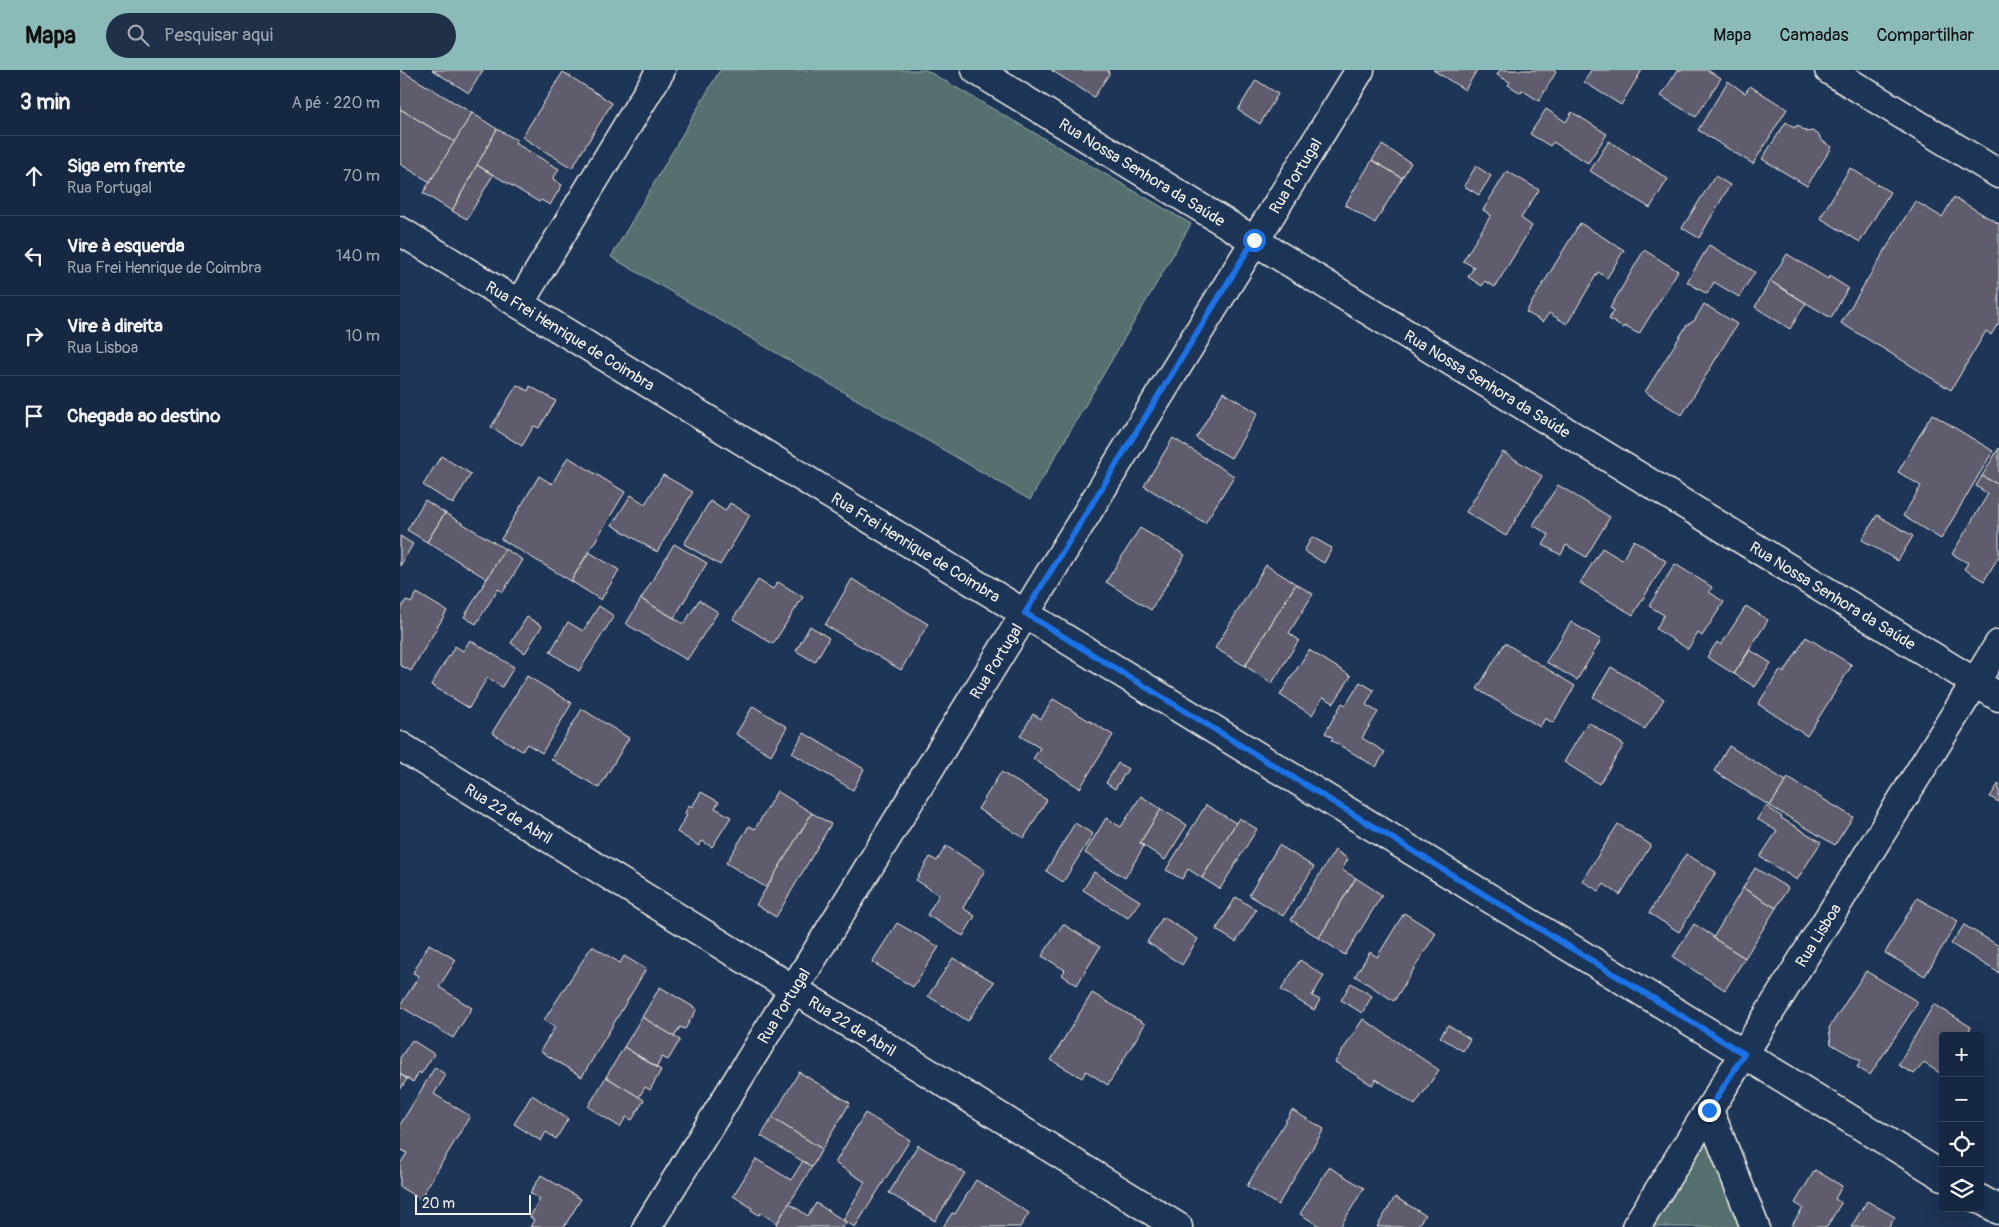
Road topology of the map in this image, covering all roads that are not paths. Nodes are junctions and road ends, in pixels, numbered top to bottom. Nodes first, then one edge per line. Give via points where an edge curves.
1 (661, 70) edge
2 (976, 70) edge
3 (1360, 70) edge
4 (1829, 70) edge
5 (1999, 174) edge
6 (400, 231) edge
7 (1254, 240) junction
8 (519, 304) junction
9 (1025, 613) junction
10 (1999, 644) edge
11 (1975, 682) junction
12 (1999, 697) edge
13 (400, 746) edge
14 (793, 989) junction
15 (1744, 1054) junction
16 (1709, 1110) junction
17 (1939, 1174) edge
18 (1984, 1201) edge
19 (1999, 1210) edge
20 (647, 1227) edge
21 (1178, 1227) edge
22 (1636, 1227) edge
23 (1755, 1227) edge

1 - 8 street
2 - 7 street, Rua Nossa Senhora da Saúde
3 - 7 street, Rua Portugal
4 - 5 street
6 - 8 street, Rua Frei Henrique de Coimbra
7 - 9 street, Rua Portugal
7 - 11 street, Rua Nossa Senhora da Saúde
8 - 9 street, Rua Frei Henrique de Coimbra
9 - 14 street, Rua Portugal
9 - 15 street, Rua Frei Henrique de Coimbra
10 - 11 street, Rua Lisboa
11 - 12 street, Rua Nossa Senhora da Saúde
11 - 15 street, Rua Lisboa
13 - 14 street, Rua 22 de Abril
14 - 20 street, Rua Portugal
14 - 21 street, Rua 22 de Abril
15 - 16 street, Rua Lisboa
15 - 17 street, Rua Frei Henrique de Coimbra
16 - 22 street, Rua Lisboa
16 - 23 street
18 - 19 street

